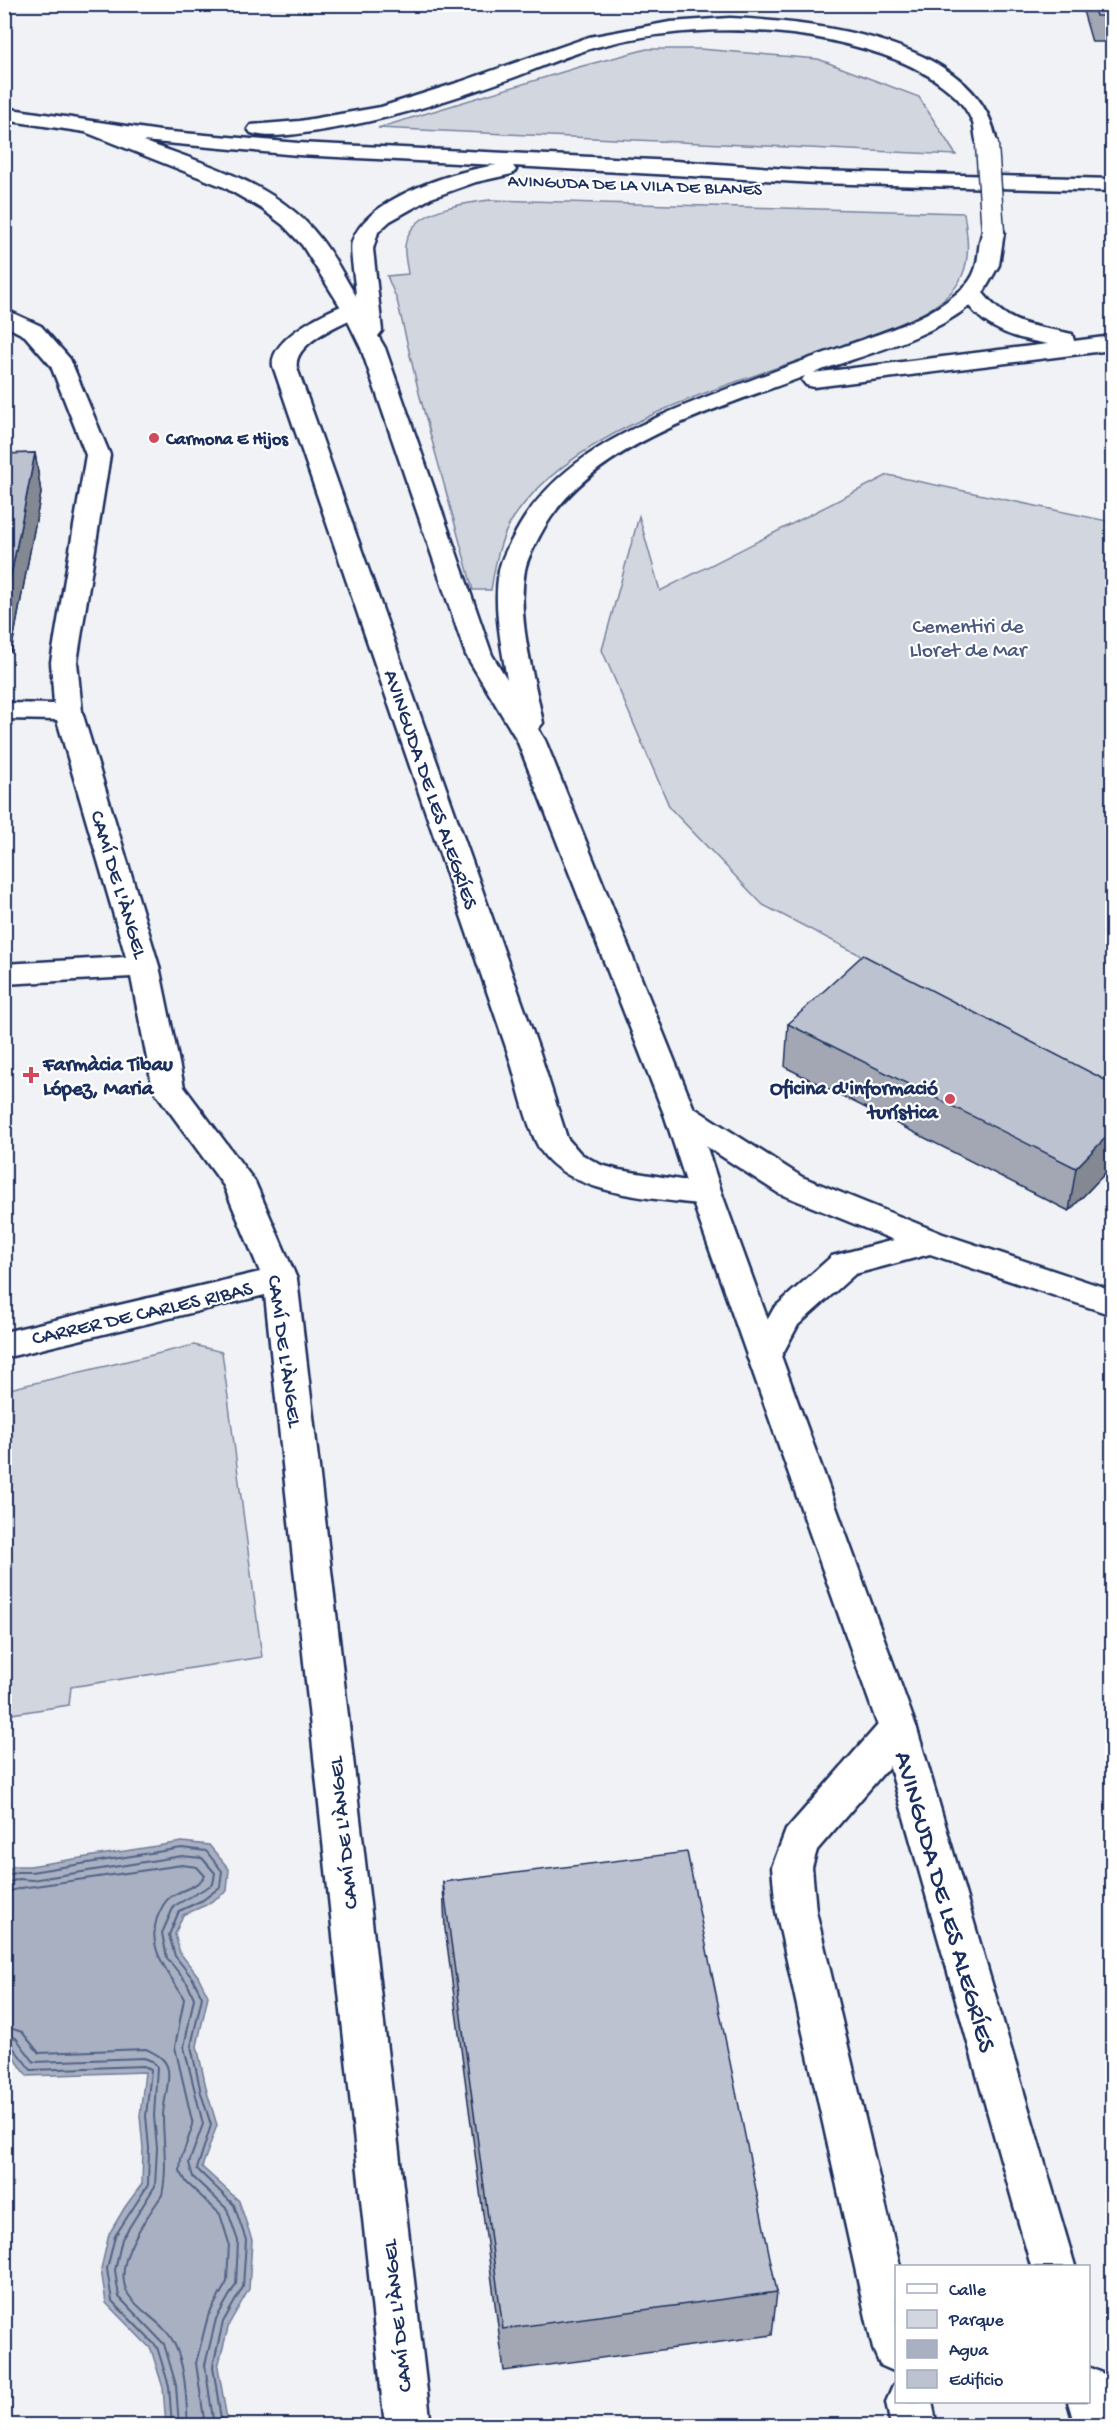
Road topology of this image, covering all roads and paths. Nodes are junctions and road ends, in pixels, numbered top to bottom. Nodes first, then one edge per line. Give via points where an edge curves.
1 (4, 112) edge
2 (93, 129) junction
3 (160, 137) junction
4 (475, 176) junction
5 (816, 177) junction
6 (1113, 185) edge
7 (1113, 200) edge
8 (971, 293) junction
9 (353, 309) junction
10 (4, 316) edge
11 (1107, 343) edge
12 (373, 348) junction
13 (741, 392) junction
14 (4, 711) edge
15 (68, 712) junction
16 (531, 740) junction
17 (144, 966) junction
18 (4, 974) edge
19 (680, 1114) junction
20 (706, 1194) junction
21 (931, 1242) junction
22 (280, 1279) junction
23 (1113, 1303) edge
24 (4, 1345) edge
25 (764, 1357) junction
26 (897, 1729) junction
27 (1053, 2265) edge
28 (895, 2340) edge
29 (1090, 2394) edge
30 (909, 2403) edge
31 (408, 2426) edge
32 (914, 2426) edge
33 (1099, 2426) edge

1 - 2 main road, AVINGUDA DE LA VILA DE BLANES
1 - 8 main road, bridge via 234,128 302,126 402,107 589,43 664,28 739,24 820,32 896,52 924,65 964,94 983,123 992,249 987,270
2 - 3 main road, AVINGUDA DE LA VILA DE BLANES
2 - 9 main road via 232,182 270,204 311,240
3 - 4 main road, AVINGUDA DE LA VILA DE BLANES via 362,168
3 - 5 main road, AVINGUDA DE LA VILA DE BLANES via 298,149
4 - 5 main road via 502,170
4 - 7 main road, AVINGUDA DE LA VILA DE BLANES
4 - 12 main road via 413,198 375,222 366,236 362,243
5 - 6 main road, AVINGUDA DE LA VILA DE BLANES
8 - 11 main road via 983,310 1002,325 1021,332
8 - 13 main road via 909,330
9 - 12 main road
9 - 20 main road, AVINGUDA DE LES ALEGRÍES via 301,337 284,361 287,375 552,1142 570,1162 590,1173
10 - 15 main road, CAMÍ DE L'ÀNGEL via 33,331 62,364 98,455 64,662
11 - 13 main road via 834,376
12 - 16 main road via 479,656
13 - 16 main road via 627,440 584,468 552,498 528,529 512,570 511,615
14 - 15 main road
15 - 17 main road, CAMÍ DE L'ÀNGEL
16 - 19 main road
17 - 18 main road
17 - 22 main road, CAMÍ DE L'ÀNGEL via 170,1089 239,1182
19 - 20 main road
19 - 21 main road via 790,1185
20 - 25 main road
21 - 23 main road
21 - 25 main road via 844,1265 786,1317
22 - 24 main road, CARRER DE CARLES RIBAS
22 - 31 main road, CAMÍ DE L'ÀNGEL
25 - 26 main road
26 - 27 main road, AVINGUDA DE LES ALEGRÍES
26 - 28 main road, AVINGUDA DE LES ALEGRÍES via 800,1842 792,1867 795,1911
29 - 33 main road
30 - 32 main road

